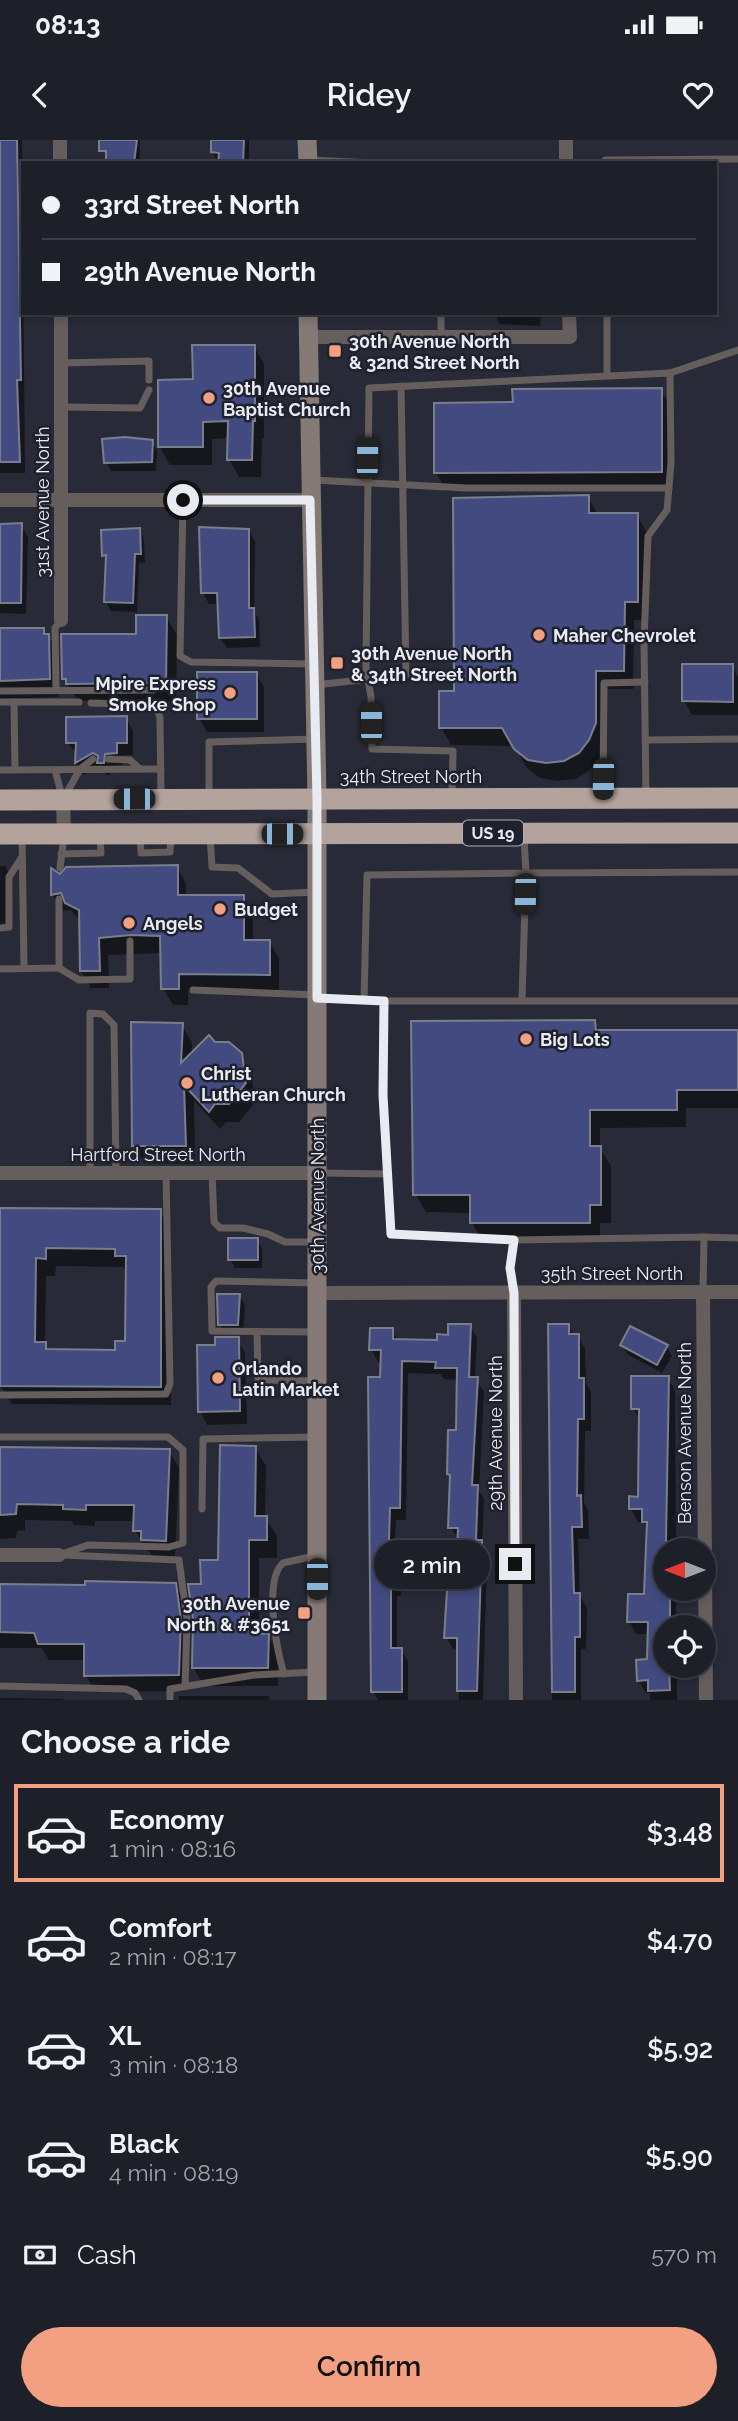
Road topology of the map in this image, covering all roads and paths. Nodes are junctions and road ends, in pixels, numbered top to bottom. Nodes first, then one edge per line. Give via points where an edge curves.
1 (60, 140) edge
2 (307, 140) edge
3 (566, 140) edge
4 (738, 159) edge
5 (60, 161) edge
6 (308, 161) edge
7 (566, 161) edge
8 (606, 161) edge
9 (61, 315) edge
10 (309, 315) edge
11 (441, 315) edge
12 (569, 315) edge
13 (607, 315) edge
14 (309, 337) junction
15 (441, 337) junction
16 (738, 350) edge
17 (61, 363) junction
18 (670, 373) junction
19 (607, 375) junction
20 (149, 380) dead end
21 (401, 386) junction
22 (149, 390) dead end
23 (62, 407) junction
24 (310, 480) junction
25 (366, 482) junction
26 (403, 484) junction
27 (669, 488) junction
28 (0, 500) edge
29 (62, 500) junction
30 (183, 500) junction
31 (310, 500) junction
32 (61, 620) joint
33 (314, 664) junction
34 (369, 681) junction
35 (645, 681) junction
36 (314, 685) junction
37 (56, 690) junction
38 (153, 690) dead end
39 (0, 691) edge
40 (0, 702) edge
41 (14, 702) junction
42 (79, 702) dead end
43 (91, 703) dead end
44 (316, 739) junction
45 (738, 739) edge
46 (646, 740) junction
47 (93, 759) dead end
48 (108, 760) dead end
49 (55, 769) junction
50 (80, 769) junction
51 (140, 769) junction
52 (161, 769) junction
53 (0, 770) edge
54 (15, 770) junction
55 (452, 798) junction
56 (603, 798) junction
57 (646, 798) junction
58 (738, 798) edge
59 (63, 799) junction
60 (161, 799) junction
61 (209, 799) junction
62 (317, 799) junction
63 (0, 800) edge
64 (524, 833) junction
65 (738, 833) edge
66 (11, 834) edge
67 (210, 834) junction
68 (316, 834) junction
69 (63, 844) junction
70 (22, 856) junction
71 (60, 868) dead end
72 (738, 872) edge
73 (526, 873) junction
74 (317, 892) junction
75 (59, 899) dead end
76 (0, 928) edge
77 (130, 941) dead end
78 (24, 968) junction
79 (59, 968) junction
80 (0, 969) edge
81 (193, 990) dead end
82 (317, 997) junction
83 (522, 999) junction
84 (364, 1001) junction
85 (384, 1001) junction
86 (738, 1001) edge
87 (316, 1172) junction
88 (0, 1173) edge
89 (90, 1173) junction
90 (116, 1173) junction
91 (166, 1173) junction
92 (212, 1173) junction
93 (387, 1174) junction
94 (704, 1237) junction
95 (738, 1238) edge
96 (514, 1240) junction
97 (317, 1242) junction
98 (318, 1288) junction
99 (703, 1292) junction
100 (738, 1292) edge
101 (514, 1293) junction
102 (257, 1332) junction
103 (318, 1332) junction
104 (318, 1381) junction
105 (0, 1395) edge
106 (0, 1437) edge
107 (317, 1437) junction
108 (201, 1509) dead end
109 (0, 1555) edge
110 (59, 1555) junction
111 (317, 1556) junction
112 (317, 1672) junction
113 (284, 1674) junction
114 (0, 1686) edge
115 (185, 1687) junction
116 (139, 1700) edge
117 (170, 1700) edge
118 (317, 1700) edge
119 (516, 1700) edge
120 (706, 1700) edge

1 - 5 street
2 - 6 street
3 - 7 street
4 - 8 lane
9 - 17 street, 31st Avenue North
10 - 14 street, 30th Avenue North
11 - 15 lane
12 - 15 street via 570,338
13 - 19 lane
14 - 15 street
14 - 24 street, 30th Avenue North
16 - 18 lane
17 - 20 lane via 149,361
17 - 23 street, 31st Avenue North
18 - 19 lane
18 - 27 lane
19 - 21 lane
21 - 25 lane via 369,388
21 - 26 lane
22 - 23 lane via 140,408
23 - 29 street, 31st Avenue North
24 - 25 lane
24 - 31 street, 30th Avenue North
25 - 26 lane
25 - 34 lane
26 - 27 lane
26 - 34 lane via 406,676
27 - 35 lane via 667,509 648,536
28 - 29 street
29 - 30 street
29 - 32 street, 31st Avenue North
30 - 31 street
30 - 33 lane via 180,656 191,662
31 - 33 street, 30th Avenue North
32 - 37 lane, 31st Avenue North via 55,628
33 - 36 street, 30th Avenue North
34 - 36 lane
34 - 55 lane via 372,749 453,751
35 - 46 lane
35 - 56 lane via 604,683
36 - 44 street, 30th Avenue North
37 - 38 lane
37 - 39 lane
40 - 41 lane
41 - 42 lane
41 - 54 lane
43 - 52 lane via 156,705
44 - 61 lane via 209,742
44 - 62 street, 30th Avenue North
45 - 46 lane
46 - 57 lane
47 - 50 lane
48 - 51 lane via 130,760
49 - 50 lane
49 - 54 lane
49 - 59 lane
50 - 51 lane
50 - 59 lane
51 - 52 lane
52 - 60 lane
53 - 54 lane
55 - 56 highway, 34th Street North / US 19
55 - 62 highway, 34th Street North / US 19
56 - 57 highway, 34th Street North / US 19
57 - 58 highway, 34th Street North / US 19
59 - 60 highway, 34th Street North / US 19
59 - 63 highway, 34th Street North / US 19
59 - 69 street
60 - 61 highway, 34th Street North / US 19
61 - 62 highway, 34th Street North / US 19
62 - 68 street, 30th Avenue North
64 - 65 highway, US 19
64 - 68 highway, US 19
64 - 73 lane
66 - 69 highway, US 19
66 - 70 lane
67 - 68 highway, US 19
67 - 69 highway, US 19 via 100,834
67 - 74 lane via 212,867 238,868 271,894
68 - 74 street, 30th Avenue North
69 - 71 lane
70 - 76 lane via 9,877 9,928
70 - 78 lane
72 - 73 lane
73 - 83 lane
73 - 84 lane via 366,875
74 - 82 street, 30th Avenue North
75 - 79 lane
77 - 79 lane via 130,979 79,980
78 - 79 lane
78 - 80 lane
81 - 82 lane
82 - 84 lane
82 - 87 street, 30th Avenue North
83 - 85 lane
83 - 86 lane
84 - 85 lane
85 - 93 lane
87 - 92 street, Hartford Street North
87 - 93 lane
87 - 97 street, 30th Avenue North
88 - 89 street, Hartford Street North
89 - 90 street, Hartford Street North
89 - 90 lane via 90,1013 103,1014 114,1025
90 - 91 street, Hartford Street North
91 - 92 street, Hartford Street North
91 - 105 lane via 170,1384 166,1394
92 - 97 lane via 214,1222 220,1228 243,1228 285,1242
93 - 96 lane via 391,1234
94 - 95 lane
94 - 96 lane
94 - 99 lane
96 - 101 lane via 510,1268
97 - 98 street, 30th Avenue North
98 - 101 street, 35th Street North
98 - 102 lane via 216,1281 211,1287 212,1331
98 - 103 street, 30th Avenue North
99 - 100 street, 35th Street North
99 - 101 street, 35th Street North
99 - 120 street, Benson Avenue North
101 - 119 street, 29th Avenue North
102 - 103 lane
102 - 104 lane via 258,1380
103 - 104 street, 30th Avenue North
104 - 107 street, 30th Avenue North
106 - 110 lane via 167,1437 183,1450 183,1542 169,1547 88,1545
107 - 108 lane via 202,1439
107 - 111 street, 30th Avenue North
109 - 110 street
110 - 115 lane via 179,1560 187,1619
111 - 112 street, 30th Avenue North
111 - 113 lane via 283,1563 275,1574 276,1647
112 - 113 lane
112 - 118 street, 30th Avenue North
113 - 115 lane
114 - 116 lane via 126,1689
115 - 117 lane via 170,1689

